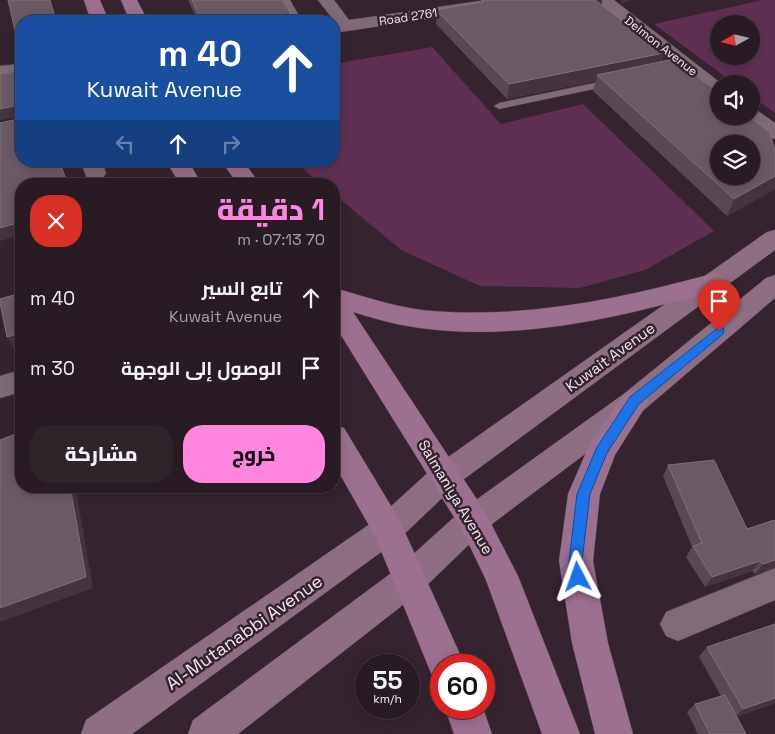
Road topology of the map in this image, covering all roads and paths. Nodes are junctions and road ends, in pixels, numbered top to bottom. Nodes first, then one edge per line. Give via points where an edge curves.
1 (92, 0) edge
2 (129, 0) edge
3 (285, 0) edge
4 (326, 0) edge
5 (338, 0) edge
6 (520, 0) edge
7 (604, 0) edge
8 (98, 15) edge
9 (136, 15) edge
10 (294, 15) edge
11 (336, 15) edge
12 (344, 26) edge
13 (15, 71) edge
14 (0, 72) edge
15 (621, 81) edge
16 (710, 85) edge
17 (499, 106) dead end
18 (760, 122) edge
19 (775, 133) edge
20 (181, 167) edge
21 (236, 167) edge
22 (187, 178) edge
23 (244, 178) edge
24 (775, 238) edge
25 (714, 282) junction
26 (775, 284) edge
27 (340, 299) edge
28 (340, 312) edge
29 (15, 383) edge
30 (0, 387) edge
31 (635, 401) junction
32 (340, 447) edge
33 (446, 476) junction
34 (473, 520) junction
35 (388, 529) junction
36 (410, 579) junction
37 (775, 584) edge
38 (678, 624) dead end
39 (441, 654) edge
40 (468, 719) edge
41 (100, 734) edge
42 (207, 734) edge
43 (473, 734) edge
44 (561, 734) edge
45 (614, 734) edge

1 - 8 main road
2 - 9 main road
3 - 10 lane
4 - 11 street
5 - 12 street
6 - 12 street, Road 2761
7 - 16 street, Delmon Avenue via 682,68
13 - 14 street
15 - 17 lane
18 - 19 street
20 - 22 main road
21 - 23 main road
24 - 25 main road, Kuwait Avenue
25 - 27 main road via 671,295 586,312 473,322 412,317 373,310
25 - 33 main road, Kuwait Avenue
26 - 31 main road
28 - 33 main road, Salmaniya Avenue
29 - 30 street
31 - 34 main road
31 - 45 main road via 602,450 584,494 576,561 590,643
32 - 35 main road
33 - 34 main road, Salmaniya Avenue
33 - 35 main road, Kuwait Avenue
34 - 36 main road
34 - 44 main road, Salmaniya Avenue via 501,576
35 - 36 main road
35 - 41 main road, Al-Mutanabbi Avenue
36 - 39 main road
36 - 42 main road
37 - 38 street
40 - 43 main road

